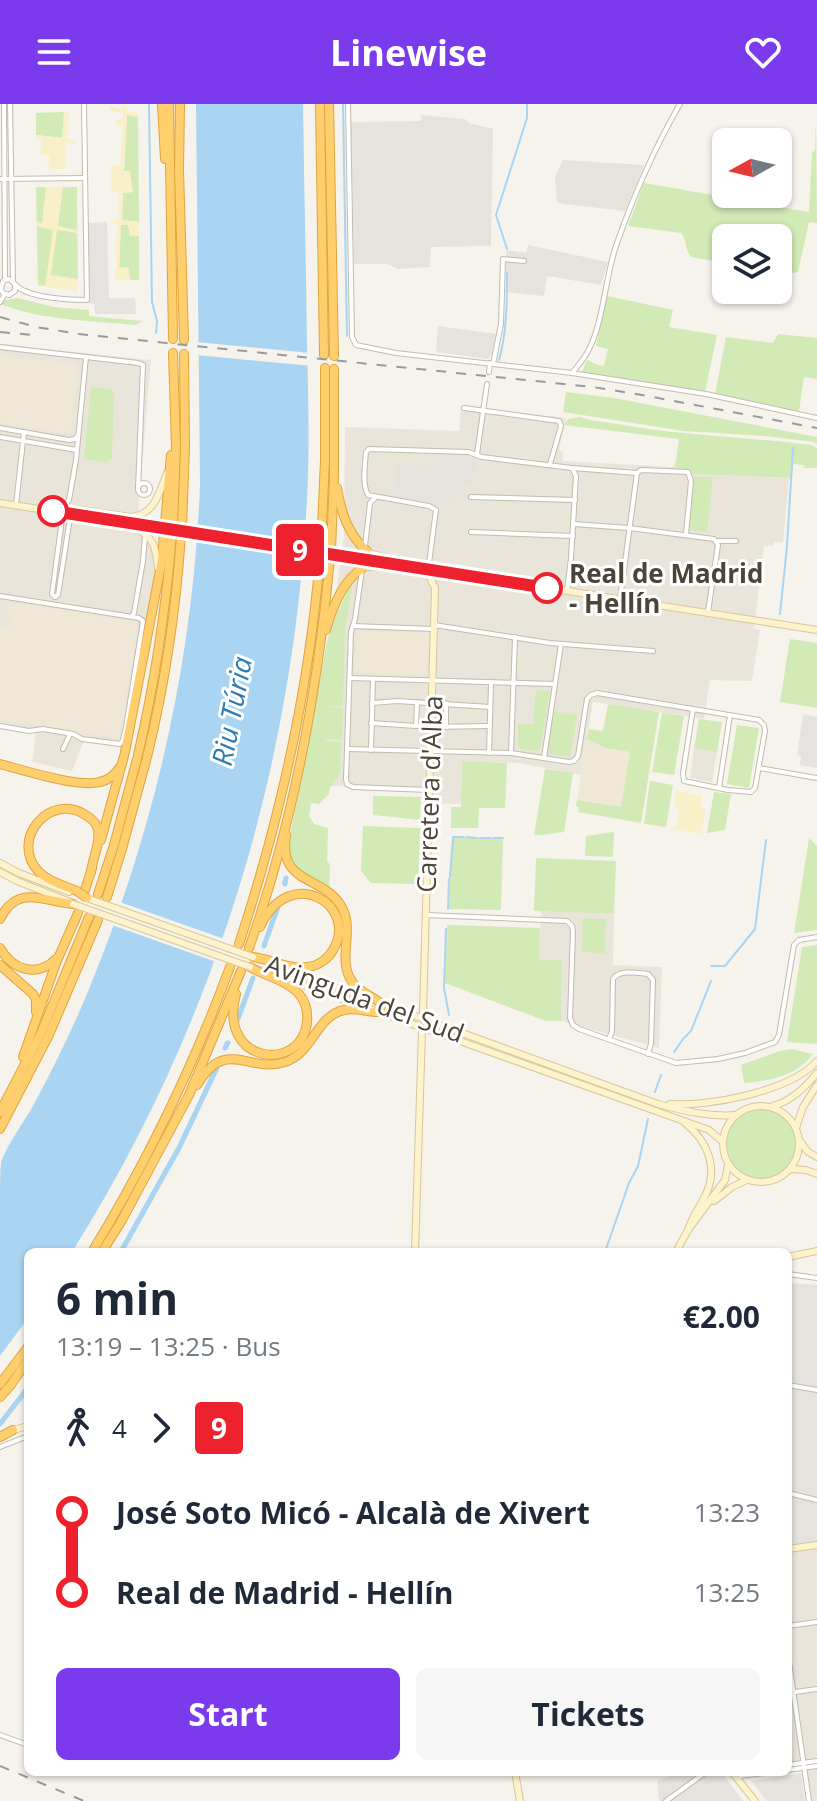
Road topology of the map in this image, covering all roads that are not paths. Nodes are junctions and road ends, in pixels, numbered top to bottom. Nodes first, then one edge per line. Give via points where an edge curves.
1 (7, 104) edge
2 (84, 104) edge
3 (162, 104) edge
4 (169, 104) edge
5 (178, 104) edge
6 (320, 104) edge
7 (329, 104) edge
8 (348, 104) edge
9 (680, 104) edge
10 (85, 178) junction
11 (5, 179) edge
12 (171, 223) junction
13 (524, 261) dead end
14 (2, 282) edge
15 (14, 282) junction
16 (22, 290) junction
17 (13, 293) junction
18 (5, 294) junction
19 (0, 302) edge
20 (173, 339) dead end
21 (184, 340) dead end
22 (0, 347) edge
23 (173, 353) dead end
24 (184, 354) dead end
25 (86, 357) junction
26 (491, 363) junction
27 (489, 372) dead end
28 (572, 373) junction
29 (487, 384) dead end
30 (464, 408) dead end
31 (484, 410) junction
32 (817, 418) edge
33 (0, 428) edge
34 (24, 432) junction
35 (78, 435) junction
36 (0, 437) edge
37 (175, 439) junction
38 (23, 441) junction
39 (77, 450) junction
40 (554, 452) junction
41 (477, 454) junction
42 (169, 465) junction
43 (546, 465) junction
44 (570, 468) junction
45 (138, 471) junction
46 (637, 473) junction
47 (334, 475) junction
48 (146, 483) junction
49 (138, 489) junction
50 (471, 497) dead end
51 (377, 498) junction
52 (575, 500) junction
53 (0, 503) edge
54 (16, 505) junction
55 (66, 513) junction
56 (573, 524) junction
57 (629, 528) junction
58 (173, 530) junction
59 (143, 532) junction
60 (471, 532) dead end
61 (686, 534) junction
62 (573, 536) junction
63 (716, 541) junction
64 (736, 541) dead end
65 (367, 551) junction
66 (325, 553) junction
67 (363, 568) junction
68 (433, 575) junction
69 (159, 577) junction
70 (567, 591) junction
71 (52, 594) junction
72 (58, 595) junction
73 (0, 596) edge
74 (620, 599) junction
75 (55, 604) junction
76 (708, 613) junction
77 (129, 616) junction
78 (353, 626) junction
79 (434, 627) junction
80 (817, 630) edge
81 (515, 637) junction
82 (561, 644) junction
83 (320, 646) junction
84 (653, 651) dead end
85 (349, 678) junction
86 (373, 679) junction
87 (432, 680) junction
88 (491, 682) junction
89 (514, 683) junction
90 (555, 684) junction
91 (417, 702) junction
92 (372, 703) junction
93 (432, 703) junction
94 (446, 703) junction
95 (490, 707) junction
96 (693, 709) junction
97 (730, 715) junction
98 (371, 723) junction
99 (0, 726) edge
100 (416, 726) junction
101 (490, 726) junction
102 (431, 727) junction
103 (446, 727) junction
104 (70, 734) junction
105 (63, 749) dead end
106 (347, 749) junction
107 (371, 750) junction
108 (430, 751) junction
109 (489, 753) junction
110 (511, 753) junction
111 (124, 757) junction
112 (544, 758) junction
113 (0, 764) edge
114 (759, 768) junction
115 (817, 778) edge
116 (719, 788) junction
117 (428, 790) junction
118 (288, 814) junction
119 (0, 863) edge
120 (0, 872) edge
121 (91, 872) junction
122 (102, 896) dead end
123 (80, 898) junction
124 (424, 915) junction
125 (0, 919) edge
126 (817, 937) edge
127 (239, 944) dead end
128 (0, 948) edge
129 (60, 955) junction
130 (253, 957) joint
131 (264, 960) junction
132 (0, 965) edge
133 (230, 967) dead end
134 (250, 967) joint
135 (260, 971) junction
136 (382, 1009) junction
137 (423, 1013) dead end
138 (35, 1020) junction
139 (422, 1032) dead end
140 (609, 1039) junction
141 (648, 1054) junction
142 (817, 1061) edge
143 (817, 1073) edge
144 (586, 1077) junction
145 (817, 1085) edge
146 (189, 1095) junction
147 (0, 1104) edge
148 (771, 1107) junction
149 (0, 1112) edge
150 (735, 1115) junction
151 (679, 1119) junction
152 (796, 1128) junction
153 (0, 1129) edge
154 (800, 1141) junction
155 (723, 1142) junction
156 (817, 1157) edge
157 (728, 1164) junction
158 (790, 1169) junction
159 (817, 1174) edge
160 (747, 1180) junction
161 (705, 1208) junction
162 (688, 1230) junction
163 (94, 1248) edge
164 (104, 1248) edge
165 (415, 1248) edge
166 (679, 1248) edge
167 (817, 1251) edge
168 (792, 1256) edge
169 (792, 1275) edge
170 (817, 1278) edge
171 (24, 1354) edge
172 (24, 1364) edge
173 (5, 1385) edge
174 (792, 1386) edge
175 (817, 1390) edge
176 (0, 1397) edge
177 (0, 1406) edge
178 (0, 1427) edge
179 (24, 1427) edge
180 (13, 1430) junction
181 (0, 1437) edge
182 (24, 1438) edge
183 (0, 1447) edge
184 (792, 1494) edge
185 (817, 1500) edge
186 (817, 1545) edge
187 (792, 1548) edge
188 (817, 1622) edge
189 (792, 1625) edge
190 (817, 1689) edge
191 (792, 1693) edge
192 (792, 1699) edge
193 (0, 1735) edge
194 (24, 1744) edge
195 (817, 1764) edge
196 (804, 1765) junction
197 (792, 1767) edge
198 (516, 1776) edge
199 (700, 1776) edge
200 (737, 1776) edge
201 (520, 1801) edge
202 (666, 1801) edge
203 (755, 1801) edge
204 (809, 1801) edge

1 - 11 street
2 - 10 street
3 - 12 highway
4 - 12 highway
5 - 21 highway
6 - 7 highway via 329,355
8 - 26 street via 356,345
9 - 28 street via 616,246 595,336
10 - 11 street
10 - 16 street via 87,300
11 - 14 street
11 - 15 street
12 - 20 highway
13 - 26 street via 503,259 501,324
14 - 15 street
14 - 18 street
15 - 16 street
15 - 17 street
16 - 17 street
17 - 18 street
18 - 19 street
22 - 25 street
23 - 37 highway
24 - 58 highway via 185,447
25 - 35 street
25 - 45 street via 143,365
26 - 27 street
26 - 28 street
28 - 32 street
29 - 31 street
30 - 31 street
31 - 40 street via 557,420 561,426
31 - 41 street
33 - 34 street
34 - 35 street via 69,440
34 - 38 street
35 - 39 street
36 - 38 street
37 - 42 highway
37 - 58 highway
38 - 39 street
38 - 54 street
39 - 55 street
40 - 43 street
40 - 44 street via 556,462
41 - 43 street
41 - 51 street via 367,450 365,490
42 - 55 main road via 156,501 137,517
42 - 58 highway
43 - 44 street
44 - 46 street
44 - 52 street via 576,476
45 - 48 street
45 - 49 street
46 - 57 street
46 - 61 street via 688,472
47 - 65 highway via 349,530
47 - 66 highway
47 - 66 highway via 329,368
48 - 49 street
48 - 49 street via 148,493
50 - 52 street
51 - 65 street via 370,503
51 - 68 street via 436,510
52 - 56 street
53 - 54 main road
54 - 55 main road
55 - 59 main road
55 - 68 main road, bridge
55 - 71 street
55 - 72 street
56 - 57 street
56 - 62 street
57 - 61 street
57 - 74 street
58 - 69 highway
58 - 122 highway via 177,581 166,663 122,849
59 - 69 main road via 154,545
59 - 77 street via 143,561 134,613
60 - 62 street
61 - 63 street
62 - 70 street
63 - 64 street
63 - 76 street
65 - 68 main road
66 - 83 highway
66 - 127 highway via 295,737
67 - 68 main road
67 - 78 street
67 - 83 highway via 346,584
68 - 70 main road via 451,573
68 - 79 main road, Carretera d'Alba
69 - 111 highway
70 - 74 main road
71 - 72 street
71 - 75 street
72 - 75 street
73 - 75 street
74 - 76 main road
75 - 77 street
76 - 80 main road
77 - 104 street via 143,621 123,740 116,744
78 - 79 street
78 - 85 street
79 - 81 street
79 - 87 main road, Carretera d'Alba
81 - 82 street
81 - 89 street
82 - 84 street
82 - 90 street
83 - 118 highway
85 - 86 street
85 - 106 street
86 - 87 street
86 - 92 street
87 - 88 street
87 - 93 main road, Carretera d'Alba
88 - 89 street
88 - 95 street
89 - 90 street
89 - 110 street
90 - 112 street
91 - 92 street
91 - 93 street
91 - 100 street
92 - 98 street
93 - 94 street
93 - 102 main road, Carretera d'Alba
94 - 95 street
94 - 103 street
95 - 101 street
96 - 97 street
96 - 112 street via 597,693 586,704 574,761
96 - 116 street via 682,777 686,783
97 - 114 street via 764,725
97 - 116 street
98 - 100 street
98 - 107 street
99 - 104 street
100 - 102 street
101 - 103 street
101 - 109 street
102 - 103 street
102 - 108 main road, Carretera d'Alba
104 - 105 street
106 - 107 street
106 - 117 street via 347,784
107 - 108 street
108 - 109 street
108 - 117 main road, Carretera d'Alba
109 - 110 street
110 - 112 street
111 - 113 highway via 112,776 93,783
111 - 121 highway
114 - 115 street
114 - 116 street via 751,792
117 - 124 main road, Carretera d'Alba
118 - 131 highway via 250,944 271,907 286,896 303,893 329,905 339,931 324,961 298,968
118 - 136 highway via 285,852 291,866 338,902 347,921 348,973
119 - 123 main road, Avinguda del Sud
120 - 123 main road, Avinguda del Sud
121 - 123 highway
121 - 123 highway via 99,832 93,821 80,811 61,809 37,821 28,843 34,866
123 - 125 highway via 63,903 24,897
123 - 129 highway
123 - 130 main road, Avinguda del Sud, bridge
123 - 134 main road, Avinguda del Sud, bridge
124 - 137 main road, Carretera d'Alba
124 - 140 street via 570,923 571,1023
126 - 141 street via 794,945 775,1042 690,1063
128 - 129 highway via 25,970 40,970
129 - 138 highway
130 - 131 highway
131 - 136 main road, Avinguda del Sud
132 - 138 highway via 33,994
133 - 163 highway via 177,1096
134 - 135 highway, bridge
135 - 136 main road, Avinguda del Sud
135 - 146 highway via 298,993 307,1010 302,1037 273,1055 259,1053 239,1038 232,1015 240,973
136 - 144 main road, Avinguda del Sud
136 - 146 highway via 337,1012 305,1050 286,1062 224,1060 208,1069
136 - 151 main road, Avinguda del Sud
138 - 147 highway
139 - 165 main road
140 - 141 street
140 - 141 street via 615,975 648,974 653,980
142 - 144 main road via 782,1084 710,1102 660,1102
143 - 148 main road via 805,1087
144 - 150 main road, Avinguda del Sud via 688,1112
145 - 152 main road
146 - 164 highway
148 - 150 main road via 758,1105
148 - 152 main road
149 - 153 highway via 94,918 48,1037
150 - 155 main road
151 - 155 main road, Avinguda del Sud via 709,1130
151 - 162 main road via 701,1138 712,1175
152 - 154 main road
154 - 156 main road
154 - 158 main road
155 - 157 main road
157 - 160 main road
157 - 161 main road via 725,1180
158 - 159 main road
158 - 160 main road via 770,1181
160 - 161 main road
161 - 162 main road
162 - 166 main road
167 - 168 main road
169 - 170 street
171 - 173 highway
172 - 173 highway
173 - 176 highway
173 - 177 highway
174 - 175 street
178 - 180 highway
179 - 180 main road
180 - 181 highway
182 - 183 street
184 - 185 street
186 - 187 main road
188 - 189 street
190 - 191 street
192 - 196 street
193 - 194 street
195 - 196 street
196 - 197 street
196 - 204 street
198 - 201 main road
199 - 202 street
200 - 203 main road

